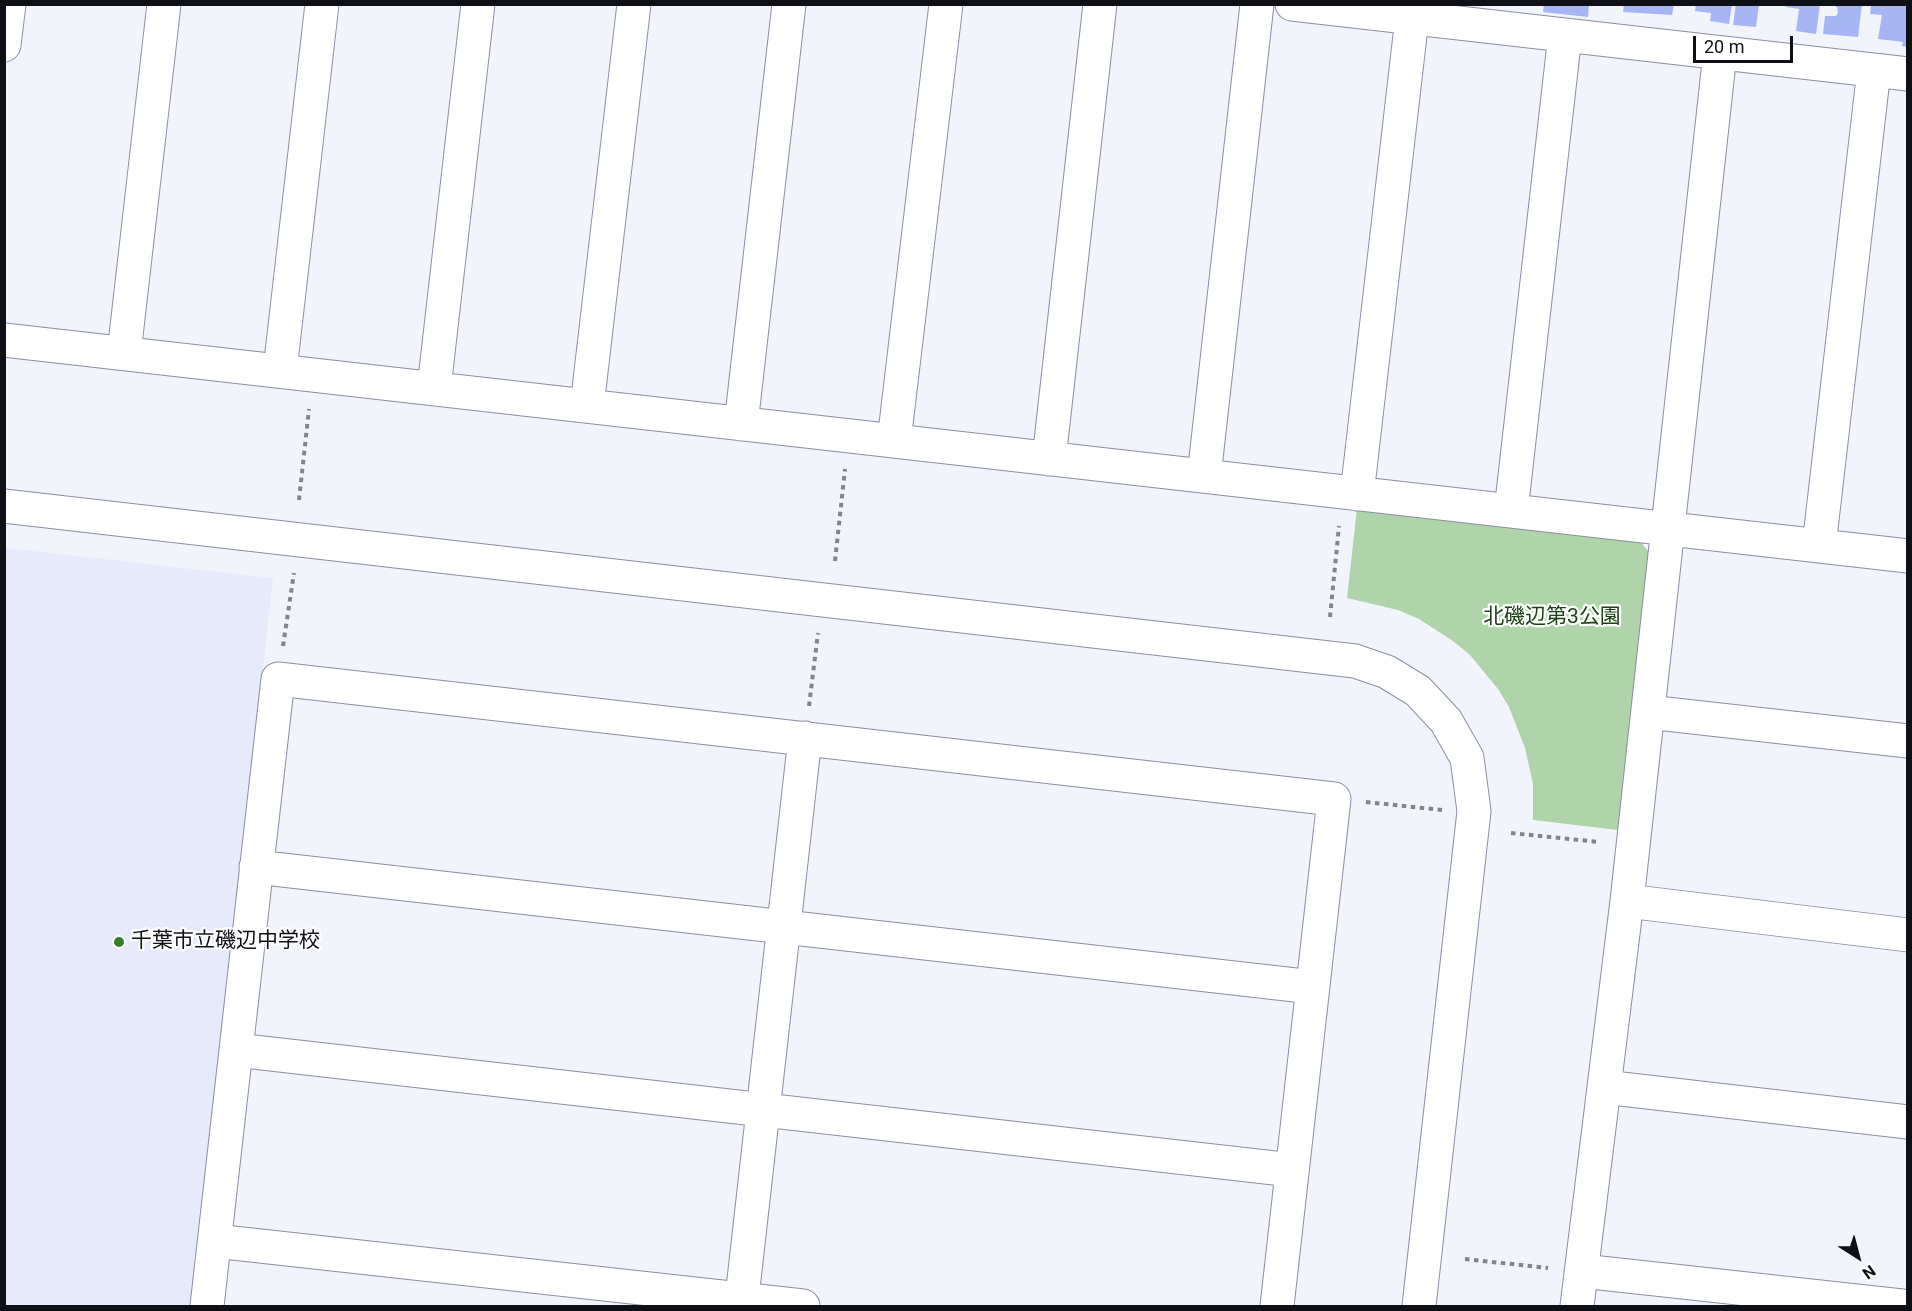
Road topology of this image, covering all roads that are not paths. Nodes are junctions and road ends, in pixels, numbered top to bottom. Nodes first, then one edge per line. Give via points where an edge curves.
1 (9, 4) edge
2 (164, 4) edge
3 (322, 4) edge
4 (478, 4) edge
5 (633, 4) edge
6 (789, 4) edge
7 (945, 4) edge
8 (1100, 4) edge
9 (1257, 4) edge
10 (1292, 4) edge
11 (1508, 17) edge
12 (1412, 18) junction
13 (1565, 35) junction
14 (4, 45) edge
15 (1720, 53) junction
16 (1874, 70) junction
17 (1908, 74) edge
18 (4, 340) edge
19 (124, 354) junction
20 (280, 370) junction
21 (434, 388) junction
22 (587, 406) junction
23 (741, 424) junction
24 (894, 441) junction
25 (1049, 459) junction
26 (1204, 476) junction
27 (1350, 493) junction
28 (4, 506) edge
29 (1511, 511) junction
30 (1667, 529) junction
31 (1819, 546) junction
32 (1908, 556) edge
33 (1648, 712) junction
34 (805, 738) junction
35 (1908, 741) edge
36 (256, 867) junction
37 (1627, 901) junction
38 (783, 927) junction
39 (1908, 935) edge
40 (1313, 987) junction
41 (236, 1050) junction
42 (1604, 1087) junction
43 (763, 1110) junction
44 (1908, 1122) edge
45 (1292, 1170) junction
46 (215, 1241) junction
47 (1582, 1271) junction
48 (742, 1303) edge
49 (1847, 1304) edge
50 (207, 1306) edge
51 (803, 1306) edge
52 (1276, 1306) edge
53 (1419, 1306) edge
54 (1577, 1306) edge
55 (1902, 1306) edge

1 - 14 street
2 - 19 street
3 - 20 street
4 - 21 street
5 - 22 street
6 - 23 street
7 - 24 street
8 - 25 street
9 - 26 street
10 - 12 street
11 - 12 street
11 - 13 street
12 - 27 street
13 - 15 street
13 - 29 street
15 - 16 street
15 - 30 street
16 - 17 street
16 - 31 street
18 - 19 street
19 - 20 street
20 - 21 street
21 - 22 street
22 - 23 street
23 - 24 street
24 - 25 street
25 - 26 street
26 - 27 street
27 - 29 street
28 - 53 street via 1355,661 1387,672 1418,691 1446,721 1467,758 1473,811
29 - 30 street
30 - 31 street
30 - 33 street
31 - 32 street
33 - 35 street
33 - 37 street
34 - 36 street via 278,679
34 - 38 street
34 - 40 street via 1335,799
36 - 38 street
36 - 41 street
37 - 39 street
37 - 42 street
38 - 40 street
38 - 43 street
40 - 45 street
41 - 43 street
41 - 46 street
42 - 44 street
42 - 47 street
43 - 45 street
43 - 48 street
45 - 52 street
46 - 48 street
46 - 50 street
47 - 49 street
47 - 54 street
48 - 51 street
49 - 55 street

